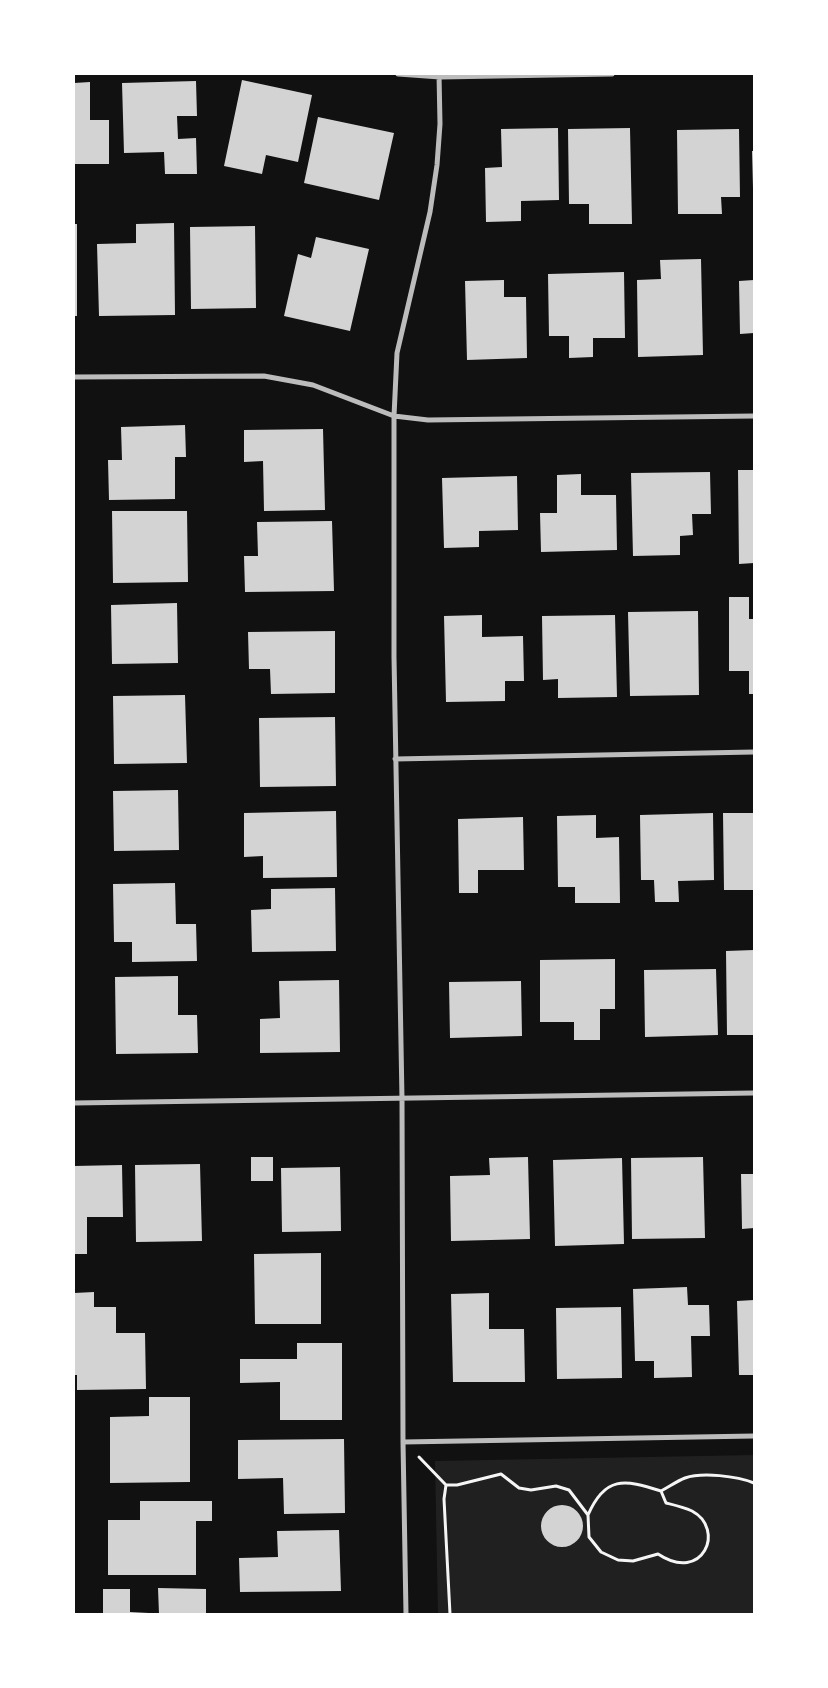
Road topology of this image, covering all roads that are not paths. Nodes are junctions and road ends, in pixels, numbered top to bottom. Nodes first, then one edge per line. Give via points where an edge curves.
1 (398, 74) edge
2 (612, 74) edge
3 (440, 75) edge
4 (74, 377) edge
5 (394, 416) junction
6 (754, 416) edge
7 (754, 752) edge
8 (395, 760) junction
9 (754, 1093) edge
10 (402, 1099) junction
11 (74, 1103) edge
12 (754, 1436) edge
13 (403, 1442) junction
14 (406, 1614) edge

1 - 3 street
2 - 3 street
3 - 5 street via 437,165 430,212 397,354
4 - 5 street via 264,376 313,385
5 - 6 street via 428,420
5 - 8 street
7 - 8 street
8 - 10 street
9 - 10 street
10 - 11 street
10 - 13 street
12 - 13 street
13 - 14 street

